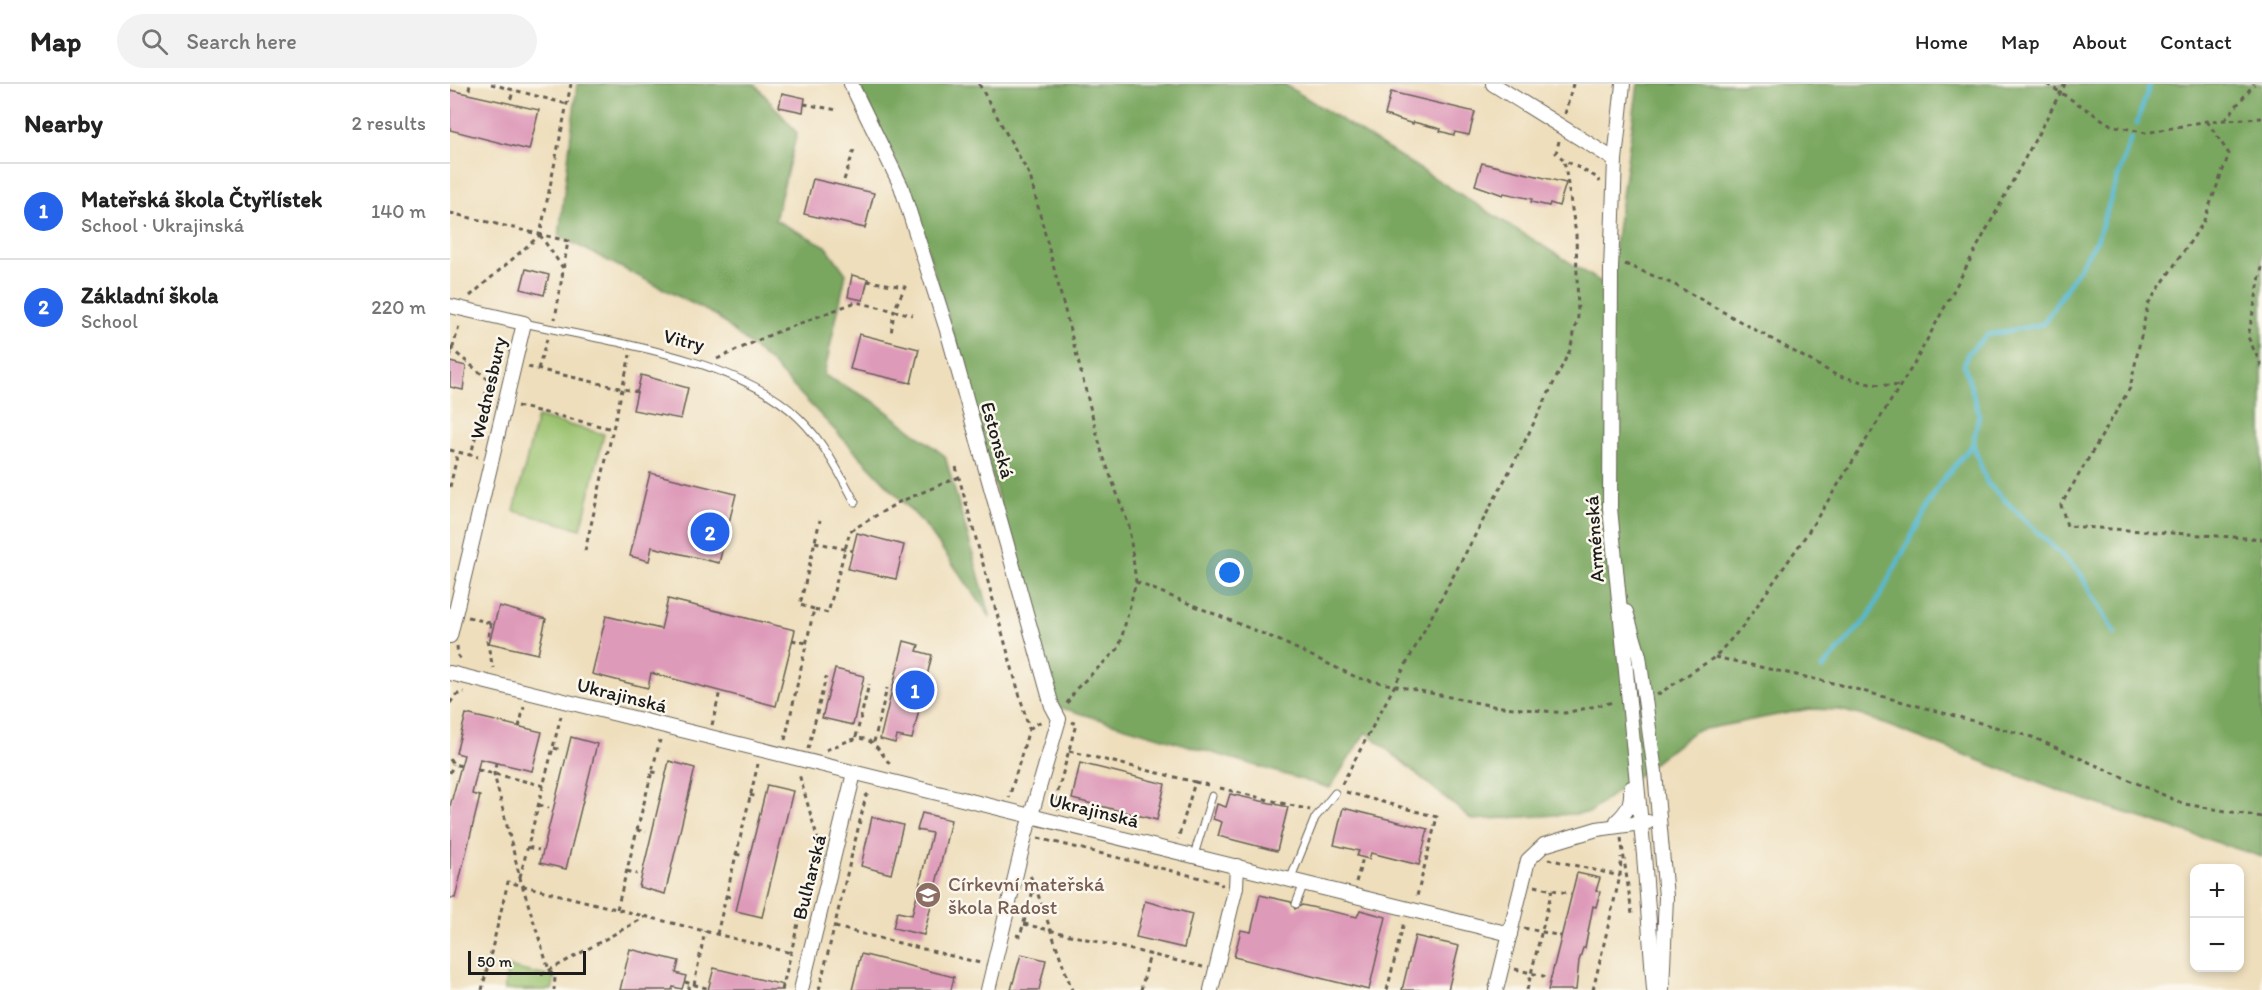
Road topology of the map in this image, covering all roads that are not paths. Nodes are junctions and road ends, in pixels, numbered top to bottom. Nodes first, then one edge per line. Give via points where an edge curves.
1 (851, 84) edge
2 (1493, 84) edge
3 (1623, 84) edge
4 (1615, 160) junction
5 (450, 306) edge
6 (524, 323) junction
7 (855, 502) dead end
8 (1616, 579) junction
9 (1621, 618) junction
10 (453, 638) edge
11 (450, 673) edge
12 (854, 773) junction
13 (1335, 793) dead end
14 (1212, 796) dead end
15 (1658, 804) junction
16 (1031, 814) junction
17 (1615, 824) junction
18 (1641, 824) junction
19 (1194, 855) junction
20 (1644, 855) junction
21 (1237, 866) junction
22 (1297, 882) junction
23 (1296, 904) dead end
24 (1515, 930) junction
25 (801, 990) edge
26 (988, 990) edge
27 (1211, 990) edge
28 (1496, 990) edge
29 (1660, 990) edge

1 - 16 street, Estonská via 901,186 947,330 1053,709 1059,718
2 - 4 street
3 - 4 street, Arménská
4 - 8 street, Arménská via 1610,508
5 - 6 street, Vitry
6 - 7 lane, Vitry via 706,365 757,387 799,417 834,462
6 - 10 street, Wednesbury
8 - 9 street, Arménská
8 - 15 street via 1639,656
9 - 17 street via 1632,800
9 - 18 street, Arménská
11 - 12 street, Ukrajinská
12 - 16 street, Ukrajinská
12 - 25 street, Bulharská
13 - 22 lane via 1319,812
14 - 19 lane
15 - 18 street via 1648,822
15 - 29 street via 1666,897
16 - 19 street, Ukrajinská
16 - 26 street
17 - 18 street via 1632,819
17 - 20 street via 1633,837
17 - 24 street via 1544,845 1528,861
18 - 20 street, Arménská
18 - 29 street via 1653,838
19 - 21 street, Ukrajinská
20 - 29 street, Arménská
21 - 22 street, Ukrajinská
21 - 27 street via 1236,887
22 - 23 lane
22 - 24 street, Ukrajinská via 1412,903
24 - 28 street

